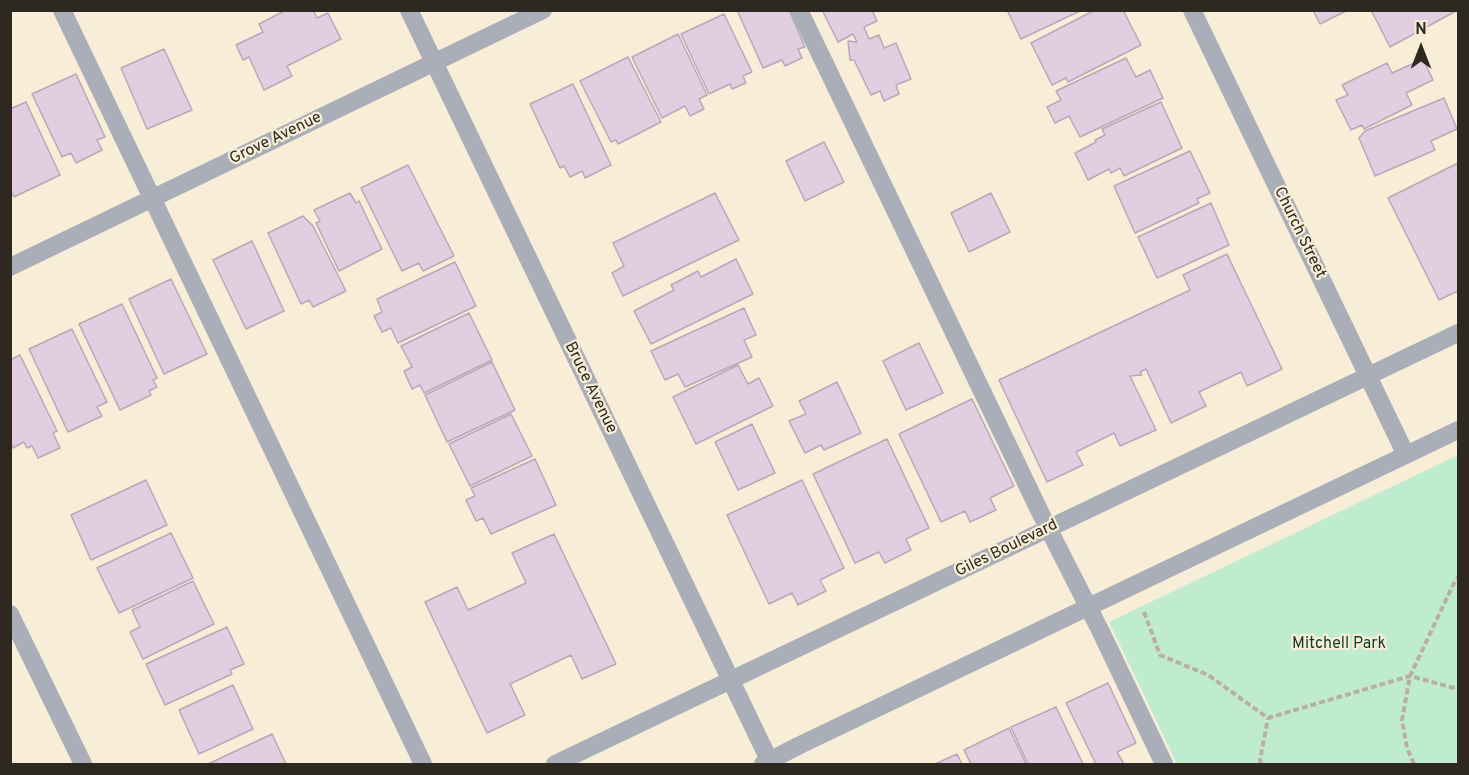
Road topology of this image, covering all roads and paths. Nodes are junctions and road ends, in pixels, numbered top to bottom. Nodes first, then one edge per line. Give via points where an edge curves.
1 (62, 10) edge
2 (409, 10) edge
3 (543, 10) edge
4 (799, 10) edge
5 (1192, 10) edge
6 (434, 63) junction
7 (152, 199) junction
8 (10, 267) edge
9 (1458, 333) edge
10 (1368, 376) junction
11 (1458, 430) edge
12 (1406, 455) junction
13 (1049, 529) junction
14 (1458, 577) edge
15 (1089, 608) junction
16 (1143, 611) dead end
17 (10, 614) edge
18 (1410, 676) junction
19 (731, 681) junction
20 (1458, 689) edge
21 (1268, 718) junction
22 (768, 763) edge
23 (83, 765) edge
24 (423, 765) edge
25 (555, 765) edge
26 (1164, 765) edge
27 (1261, 765) edge
28 (1414, 765) edge

1 - 7 street
2 - 6 street, Bruce Avenue
3 - 6 street, Grove Avenue
4 - 13 street
5 - 10 street, Church Street
6 - 7 street, Grove Avenue
6 - 19 street, Bruce Avenue
7 - 8 street, Grove Avenue
7 - 24 street
9 - 10 street, Giles Boulevard
10 - 12 street, Church Street
10 - 13 street, Giles Boulevard
11 - 12 street
12 - 15 street
13 - 15 street
13 - 19 street, Giles Boulevard
14 - 18 path
15 - 22 street
15 - 26 street
16 - 21 path via 1160,655 1209,675
17 - 23 street
18 - 20 path
18 - 21 path
18 - 28 path via 1402,720
19 - 22 street, Bruce Avenue
19 - 25 street, Giles Boulevard
21 - 27 path

